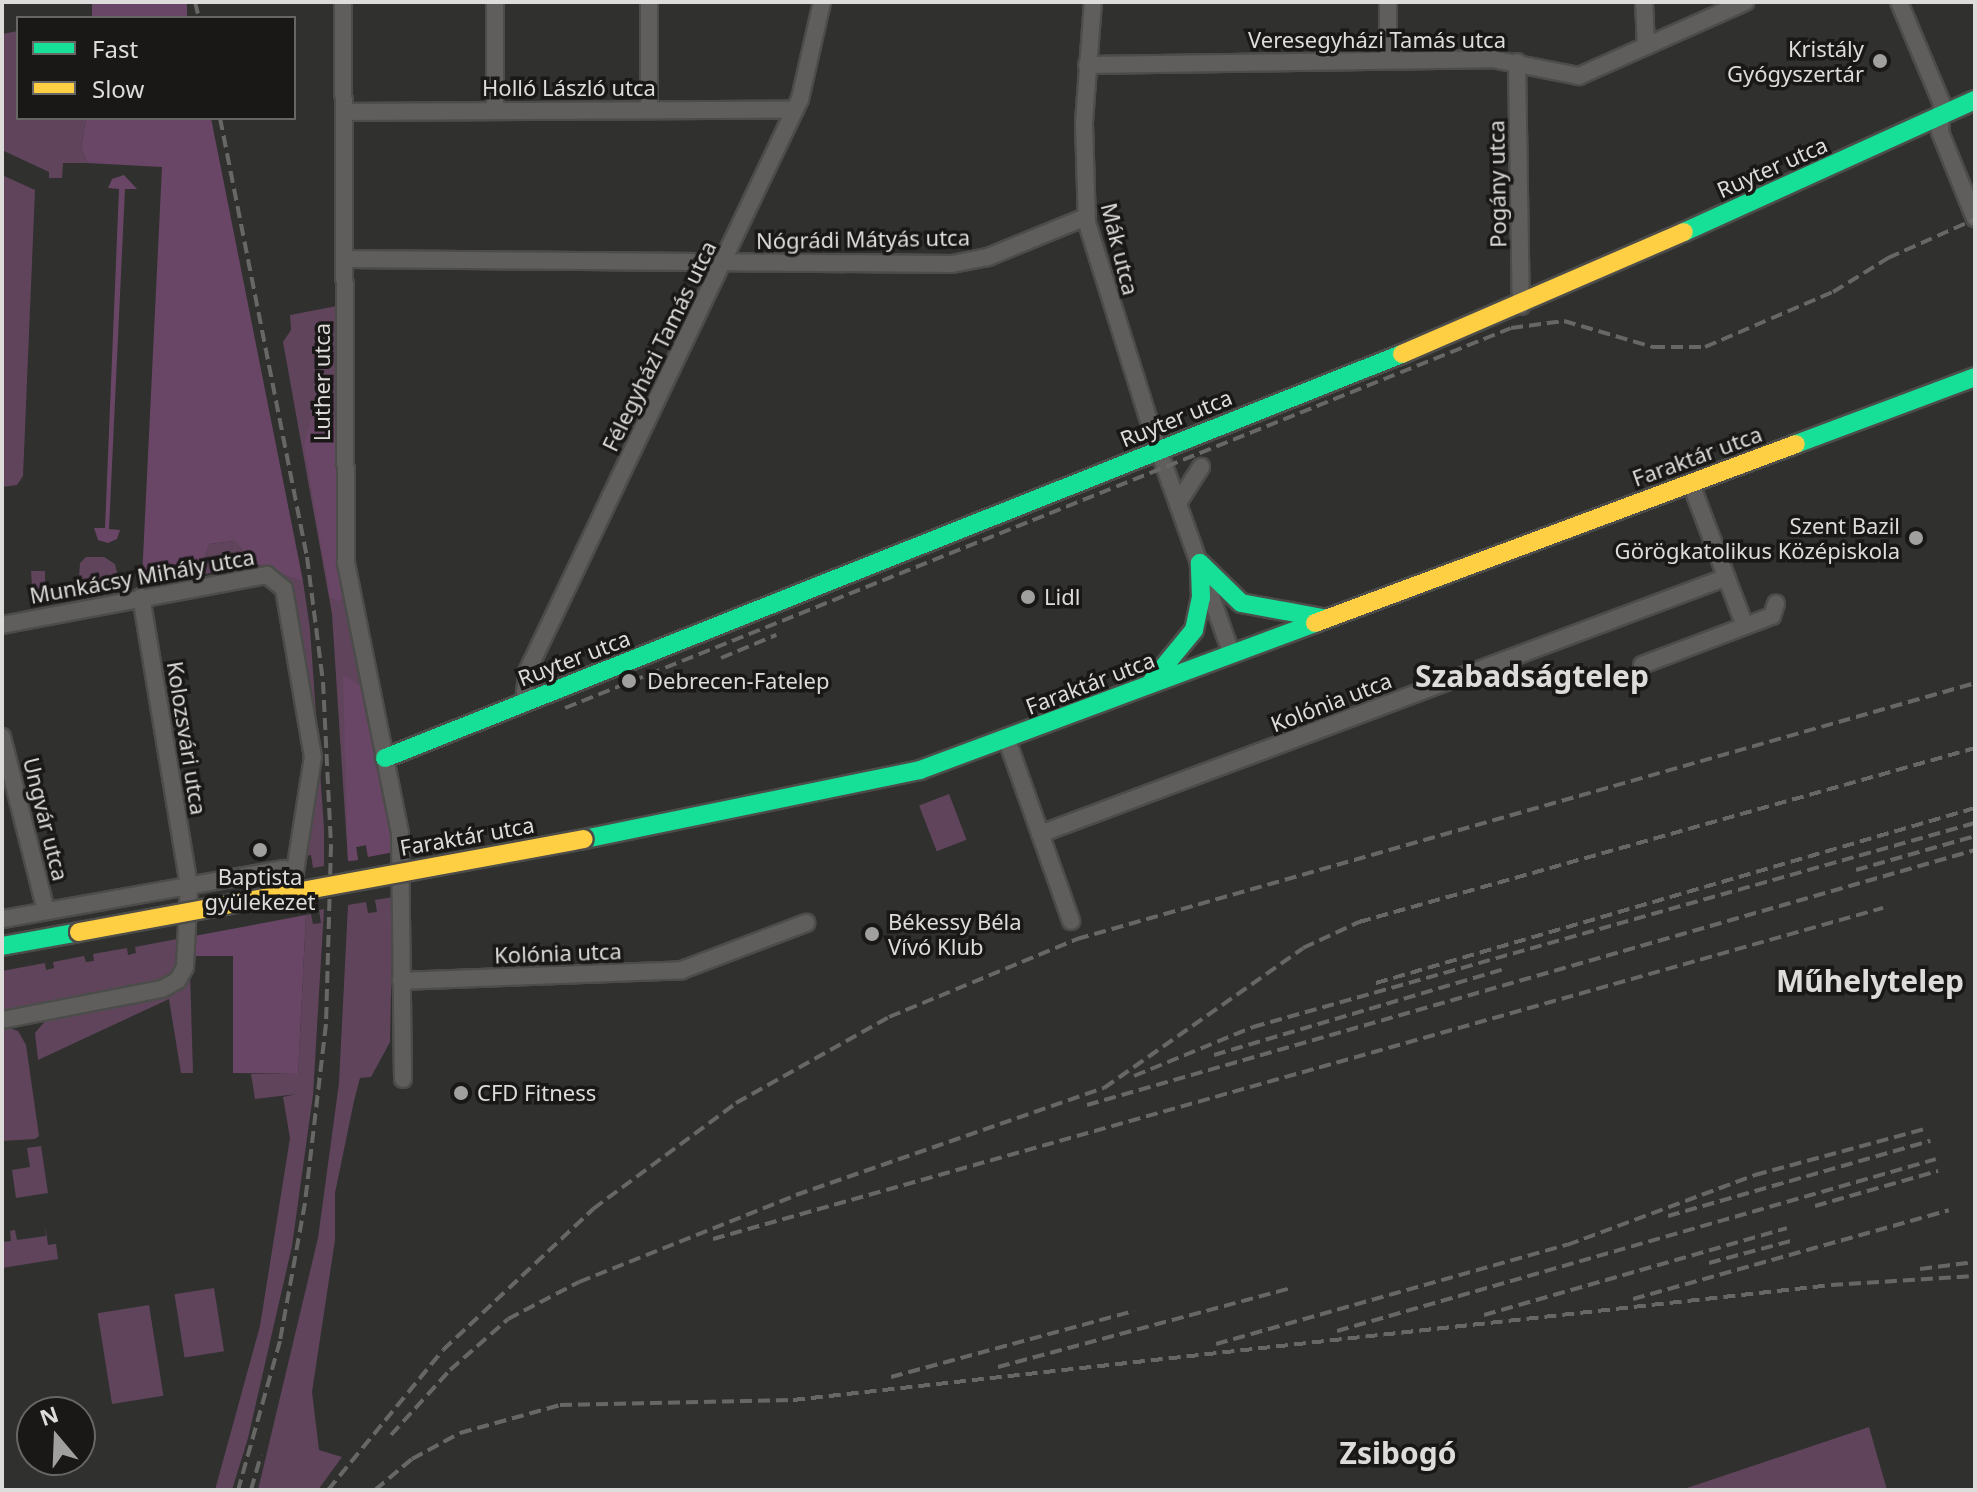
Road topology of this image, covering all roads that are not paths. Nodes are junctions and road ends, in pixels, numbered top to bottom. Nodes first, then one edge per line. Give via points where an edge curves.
1 (343, 2) edge
2 (495, 2) edge
3 (649, 2) edge
4 (822, 2) edge
5 (1093, 2) edge
6 (1388, 2) edge
7 (1644, 2) edge
8 (1745, 2) edge
9 (1899, 2) edge
10 (1646, 46) junction
11 (1388, 59) junction
12 (1517, 62) junction
13 (1087, 65) junction
14 (1975, 100) edge
15 (649, 110) junction
16 (795, 110) junction
17 (495, 111) junction
18 (344, 112) junction
19 (1942, 115) junction
20 (1086, 217) junction
21 (1975, 218) edge
22 (344, 259) junction
23 (724, 262) junction
24 (1521, 306) junction
25 (1975, 377) edge
26 (1159, 451) junction
27 (1201, 467) dead end
28 (1691, 484) junction
29 (1178, 503) junction
30 (1200, 563) junction
31 (1727, 577) junction
32 (141, 597) junction
33 (1776, 604) dead end
34 (1329, 619) junction
35 (2, 625) edge
36 (1745, 626) junction
37 (1232, 655) junction
38 (1642, 665) dead end
39 (1145, 688) junction
40 (524, 703) junction
41 (2, 737) edge
42 (1007, 740) junction
43 (385, 758) junction
44 (1040, 834) junction
45 (189, 886) junction
46 (46, 911) junction
47 (2, 919) edge
48 (1071, 921) dead end
49 (806, 923) dead end
50 (2, 946) edge
51 (401, 981) junction
52 (2, 1020) edge
53 (403, 1079) dead end

1 - 18 street, Luther utca
2 - 17 street
3 - 15 street
4 - 16 street, Félegyházi Tamás utca via 810,67
5 - 13 street, Mák utca
6 - 11 street
7 - 10 street
8 - 10 street, Veresegyházi Tamás utca
9 - 19 street
10 - 12 street, Veresegyházi Tamás utca via 1579,76
11 - 12 street, Veresegyházi Tamás utca
11 - 13 street, Veresegyházi Tamás utca
12 - 24 street, Pogány utca
13 - 20 street, Mák utca
14 - 19 main road, Ruyter utca
15 - 16 street, Holló László utca
15 - 17 street, Holló László utca
16 - 23 street, Félegyházi Tamás utca
17 - 18 street, Holló László utca
18 - 22 street, Luther utca
19 - 21 street via 1940,132
19 - 24 main road, Ruyter utca
20 - 23 street, Nógrádi Mátyás utca via 960,264
20 - 26 street, Mák utca
22 - 23 street, Nógrádi Mátyás utca
22 - 43 street, Luther utca via 346,563
23 - 40 street, Félegyházi Tamás utca via 527,672
24 - 26 main road, Ruyter utca
25 - 28 main road, Faraktár utca
26 - 29 street, Mák utca
26 - 40 main road, Ruyter utca
27 - 29 street
28 - 31 street
28 - 34 main road, Faraktár utca
29 - 30 street, Mák utca
30 - 34 main road via 1241,603
30 - 37 street, Mák utca
30 - 39 main road via 1201,598 1194,630
31 - 36 street
31 - 44 street, Kolónia utca
32 - 35 street, Munkácsy Mihály utca
32 - 45 street, Kolozsvári utca
32 - 45 street, Munkácsy Mihály utca via 255,574 273,577 284,589 313,757 295,872 283,869
33 - 36 street via 1772,616
34 - 37 main road, Faraktár utca
36 - 38 street
37 - 39 main road, Faraktár utca
39 - 42 main road, Faraktár utca
40 - 43 main road, Ruyter utca
41 - 46 street, Ungvár utca
42 - 44 street
42 - 50 main road, Faraktár utca, bridge via 870,783 765,806
43 - 51 street, Luther utca via 400,833
44 - 48 street
45 - 46 street
45 - 52 street via 186,961 174,983
46 - 47 street
49 - 51 street, Kolónia utca via 682,970
51 - 53 street

